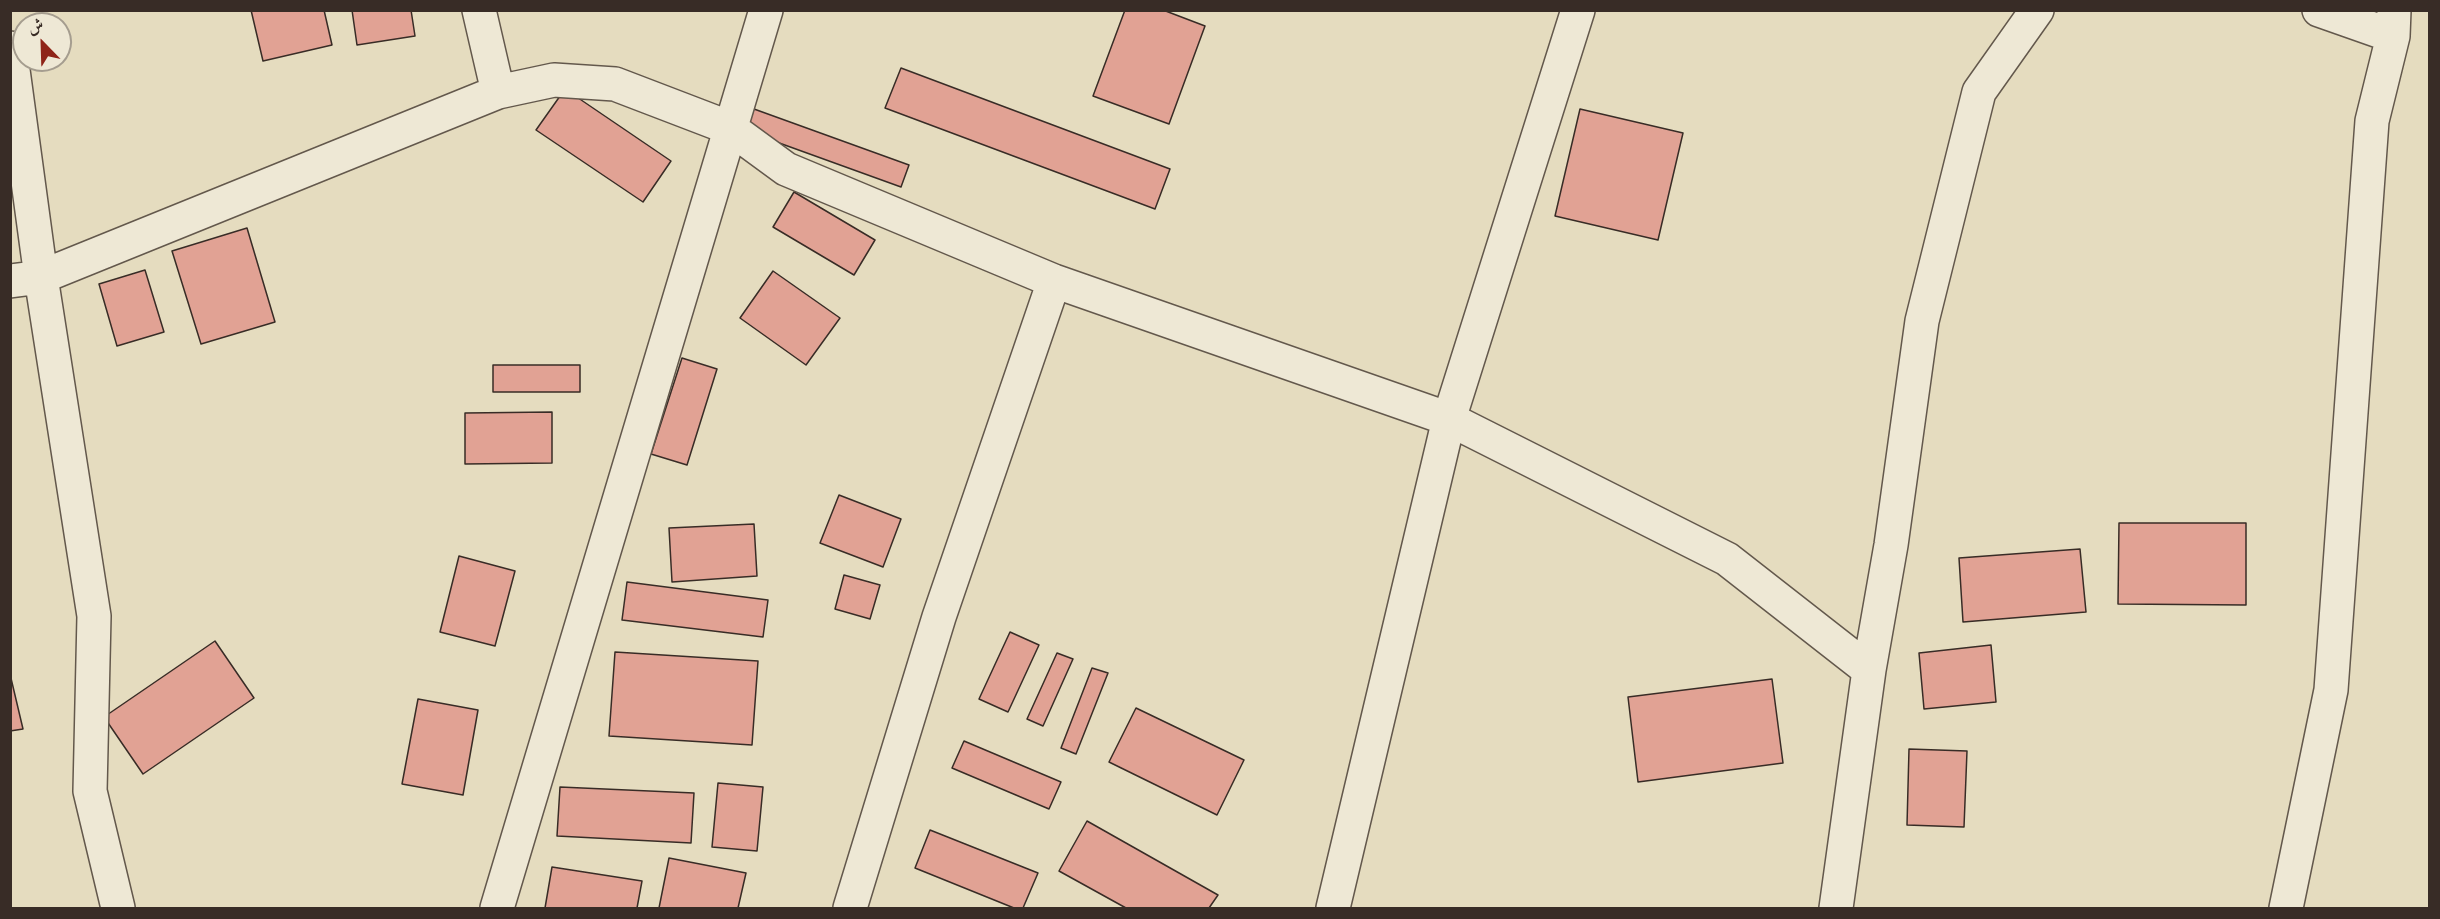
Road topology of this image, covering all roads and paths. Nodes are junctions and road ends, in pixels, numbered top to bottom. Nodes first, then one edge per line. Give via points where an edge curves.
1 (479, 10) edge
2 (766, 10) edge
3 (1578, 10) edge
4 (2037, 10) edge
5 (2319, 10) edge
6 (2393, 23) edge
7 (10, 48) edge
8 (498, 92) junction
9 (730, 128) junction
10 (26, 279) edge
11 (1054, 281) junction
12 (1449, 418) junction
13 (1869, 670) junction
14 (118, 909) edge
15 (497, 909) edge
16 (850, 909) edge
17 (1334, 909) edge
18 (1836, 909) edge
19 (2286, 909) edge

1 - 8 street
2 - 9 street
3 - 12 street
4 - 13 street via 1979,92 1922,321 1892,544
5 - 6 street
6 - 19 street via 2372,121 2331,690
7 - 10 street
8 - 9 street via 554,80 615,84
8 - 10 street
9 - 11 street via 786,169
9 - 15 street
10 - 14 street via 94,616 90,791
11 - 12 street
11 - 16 street via 939,616
12 - 13 street via 1727,560
12 - 17 street
13 - 18 street

